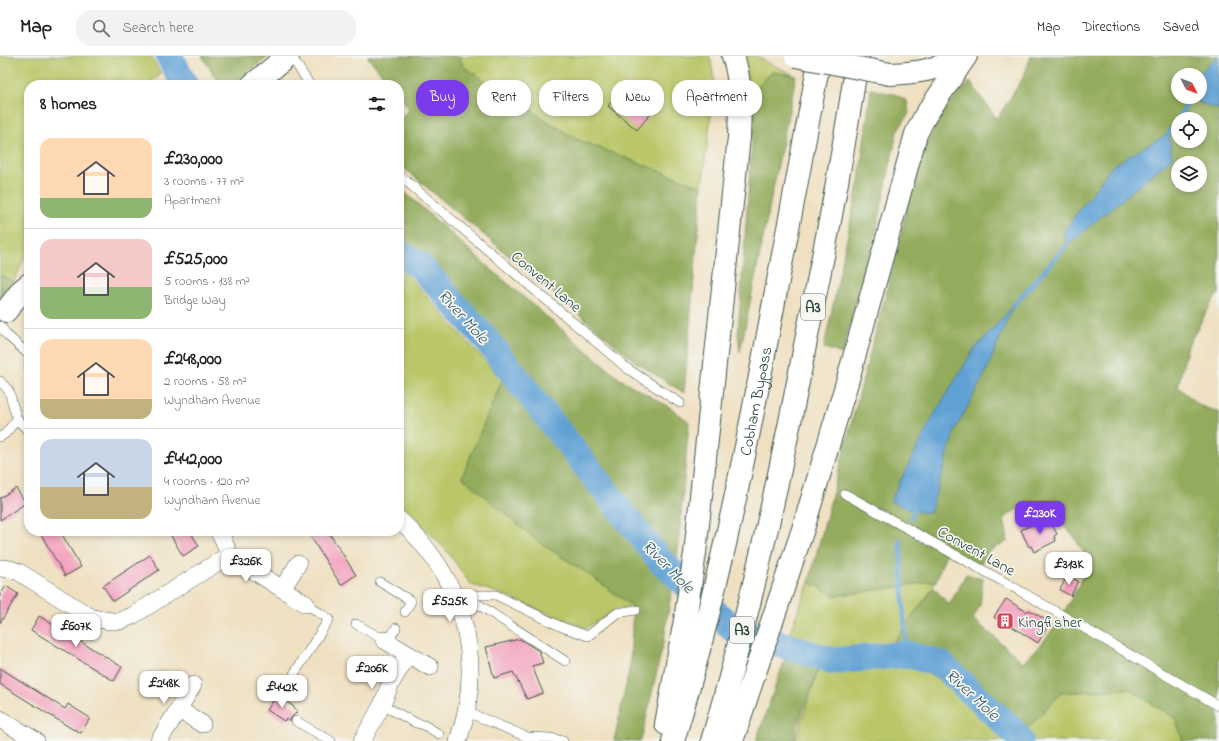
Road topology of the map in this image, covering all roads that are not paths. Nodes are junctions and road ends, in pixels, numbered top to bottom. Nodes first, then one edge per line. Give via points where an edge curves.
1 (733, 56) edge
2 (796, 56) edge
3 (820, 56) edge
4 (858, 56) edge
5 (962, 56) edge
6 (966, 56) edge
7 (286, 57) edge
8 (258, 80) edge
9 (306, 80) edge
10 (404, 179) edge
11 (24, 288) edge
12 (24, 304) edge
13 (2, 318) edge
14 (24, 350) edge
15 (0, 381) edge
16 (680, 403) dead end
17 (17, 419) junction
18 (24, 427) edge
19 (0, 437) edge
20 (845, 494) dead end
21 (404, 523) edge
22 (221, 536) edge
23 (229, 555) junction
24 (298, 564) dead end
25 (0, 568) edge
26 (380, 582) dead end
27 (282, 589) junction
28 (460, 596) junction
29 (306, 604) joint
30 (636, 610) dead end
31 (405, 612) dead end
32 (356, 624) dead end
33 (389, 637) joint
34 (408, 654) junction
35 (565, 661) dead end
36 (430, 667) dead end
37 (294, 674) dead end
38 (682, 682) junction
39 (193, 685) dead end
40 (382, 705) junction
41 (733, 706) junction
42 (1219, 706) edge
43 (178, 709) junction
44 (466, 712) junction
45 (0, 719) edge
46 (296, 721) dead end
47 (202, 724) dead end
48 (439, 734) dead end
49 (36, 741) edge
50 (158, 741) edge
51 (331, 741) edge
52 (362, 741) edge
53 (458, 741) edge
54 (563, 741) edge
55 (663, 741) edge
56 (673, 741) edge
57 (712, 741) edge
58 (732, 741) edge

1 - 38 main road via 740,97 739,126 695,553 685,620
2 - 5 main road, bridge via 890,74 925,72
3 - 38 main road, Cobham Bypass / A3 via 758,391 726,539
4 - 41 main road, A3 via 840,170 798,384 760,558
6 - 41 main road via 925,116 916,134 848,379 788,576
7 - 8 main road
7 - 9 lane
10 - 16 lane, Convent Lane via 628,369
11 - 13 main road
12 - 13 main road
13 - 14 lane via 7,334
15 - 17 lane via 9,391
17 - 18 lane
17 - 19 lane
20 - 42 lane, Convent Lane
21 - 28 street via 432,554
22 - 23 street
23 - 25 street via 143,611 120,621 92,618 19,572
23 - 27 street
24 - 27 street
26 - 31 lane via 412,601
27 - 29 street
28 - 30 lane via 496,594 562,627 588,636 618,613
28 - 35 lane
28 - 44 street via 469,650 470,688
29 - 37 lane via 329,619
32 - 33 lane
33 - 34 street
34 - 36 street
34 - 40 street via 390,684
38 - 55 main road
38 - 56 main road, Cobham Bypass / A3
39 - 43 street
40 - 48 lane
40 - 52 street
41 - 57 main road, A3
41 - 58 main road
43 - 47 street
43 - 50 street
44 - 53 street
44 - 54 lane via 527,737
45 - 49 street
46 - 51 lane

